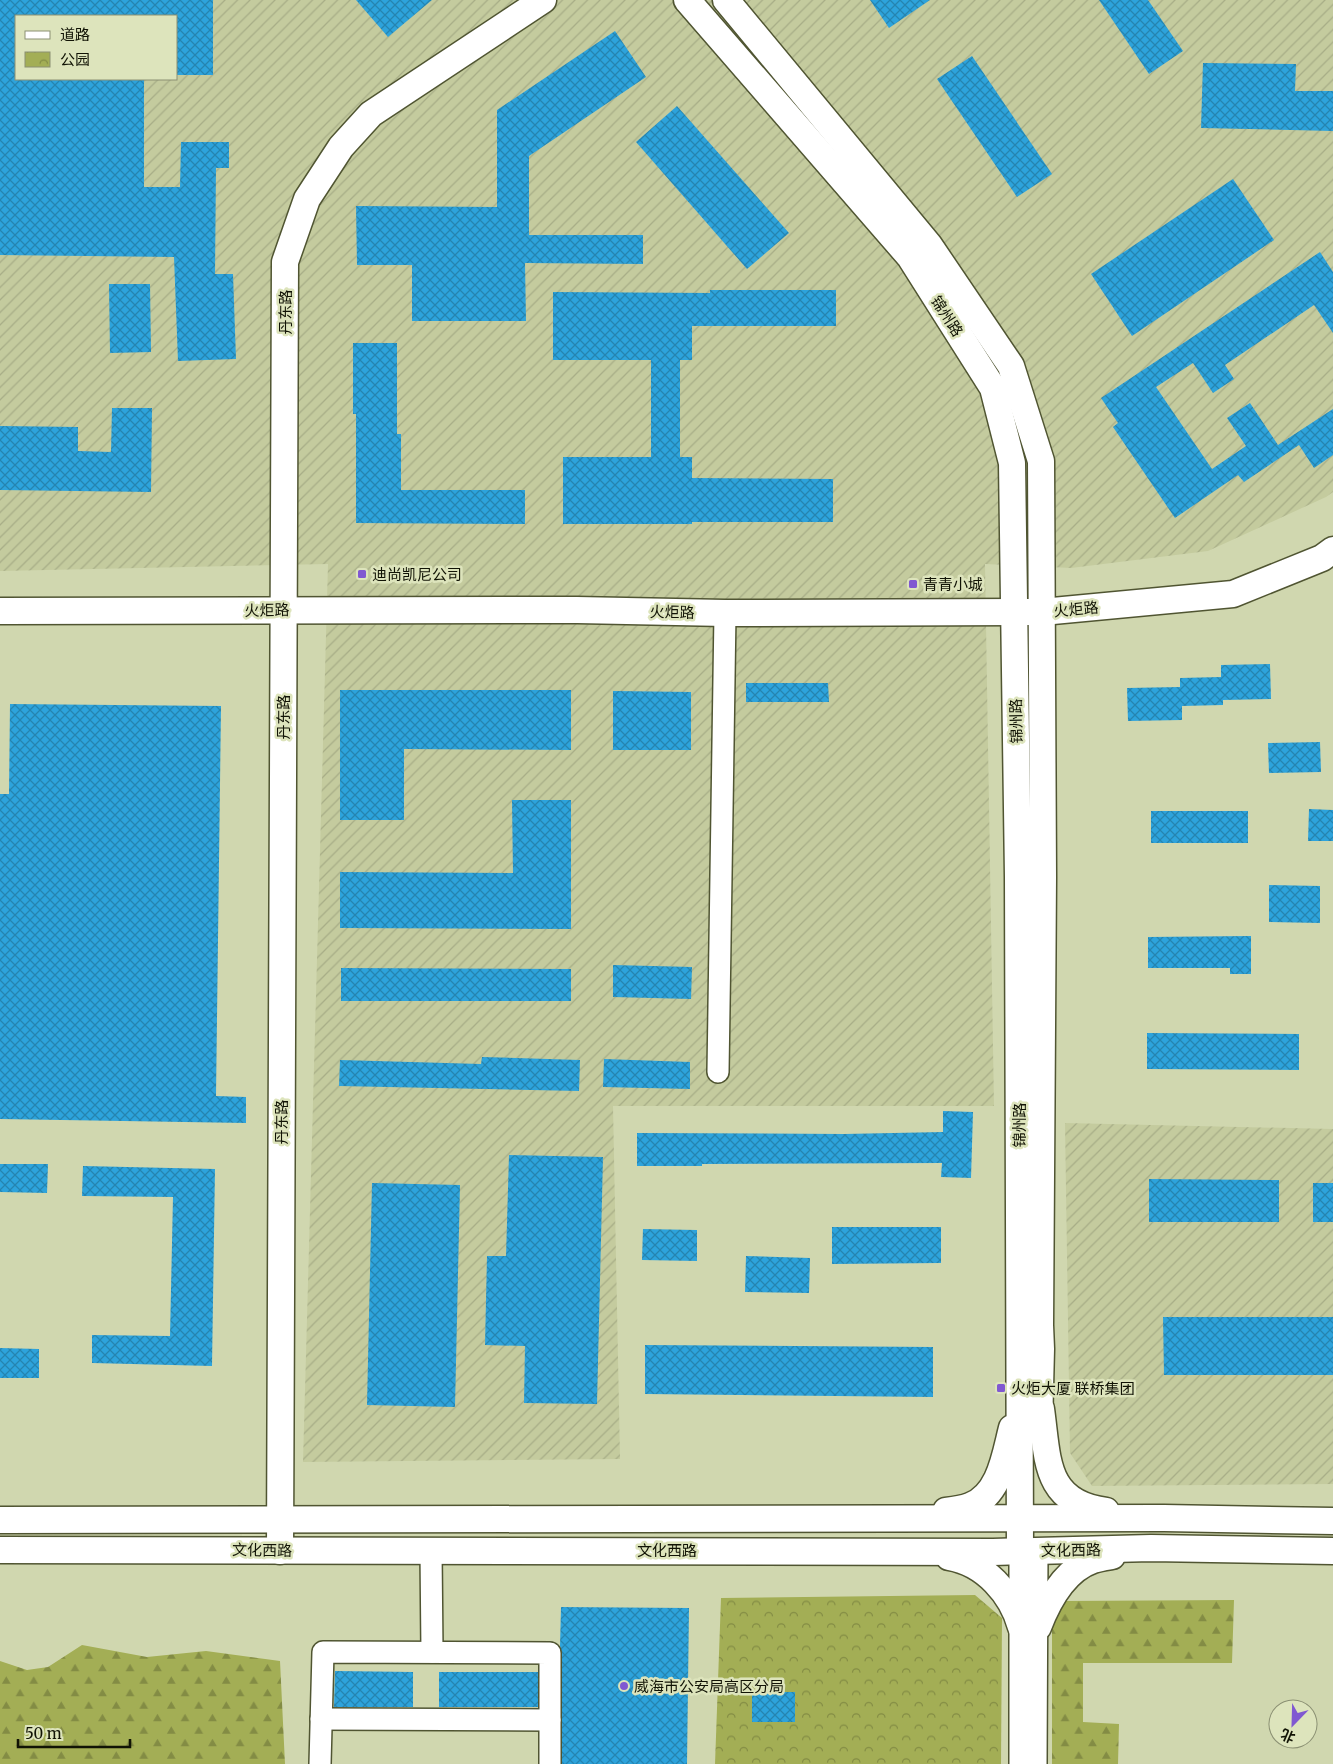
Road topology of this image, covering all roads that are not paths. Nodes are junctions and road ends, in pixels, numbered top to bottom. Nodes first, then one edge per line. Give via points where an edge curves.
1 (543, 0) edge
2 (687, 0) edge
3 (726, 0) edge
4 (1333, 550) edge
5 (283, 610) junction
6 (0, 611) edge
7 (1042, 612) junction
8 (725, 613) junction
9 (1014, 613) junction
10 (718, 1072) dead end
11 (1030, 1392) junction
12 (906, 1518) junction
13 (1164, 1518) junction
14 (280, 1519) junction
15 (1029, 1519) junction
16 (0, 1520) edge
17 (1333, 1521) edge
18 (1150, 1548) junction
19 (0, 1550) edge
20 (280, 1551) junction
21 (906, 1551) junction
22 (1029, 1551) junction
23 (1333, 1551) edge
24 (431, 1552) junction
25 (1029, 1627) junction
26 (432, 1652) junction
27 (321, 1719) junction
28 (550, 1720) junction
29 (320, 1764) edge
30 (550, 1764) edge
31 (1020, 1764) edge
32 (1036, 1764) edge

1 - 5 main road, 丹东路 via 371,114 341,147 307,199 285,262
2 - 9 main road, 锦州路 via 910,257 993,388 1012,463
3 - 7 main road, 锦州路 via 929,245 1011,366 1041,461
4 - 7 main road, 火炬路 via 1322,558 1233,594
5 - 6 main road, 火炬路
5 - 8 main road, 火炬路
5 - 14 main road, 丹东路
7 - 9 main road, 火炬路
7 - 11 main road, 锦州路 via 1041,1349
8 - 9 main road, 火炬路
8 - 10 street
9 - 11 main road, 锦州路
11 - 12 main road via 993,1487 982,1499 972,1505
11 - 13 main road via 1048,1464 1064,1495 1095,1509
11 - 15 main road, 锦州路
12 - 14 main road, 文化西路
12 - 15 main road, 文化西路
13 - 15 main road, 文化西路
13 - 17 main road, 文化西路
14 - 16 main road, 文化西路
14 - 20 main road, 丹东路
15 - 22 main road, 锦州路
18 - 22 main road, 文化西路
18 - 23 main road, 文化西路
18 - 25 main road via 1092,1560 1077,1568
19 - 20 main road, 文化西路
20 - 24 main road, 文化西路
21 - 22 main road, 文化西路
21 - 24 main road, 文化西路
21 - 25 main road via 953,1558 983,1571 999,1585
22 - 25 street
24 - 26 street
25 - 31 street
25 - 32 street
26 - 27 street via 323,1652
26 - 28 street via 550,1653
27 - 28 street
27 - 29 street
28 - 30 street

